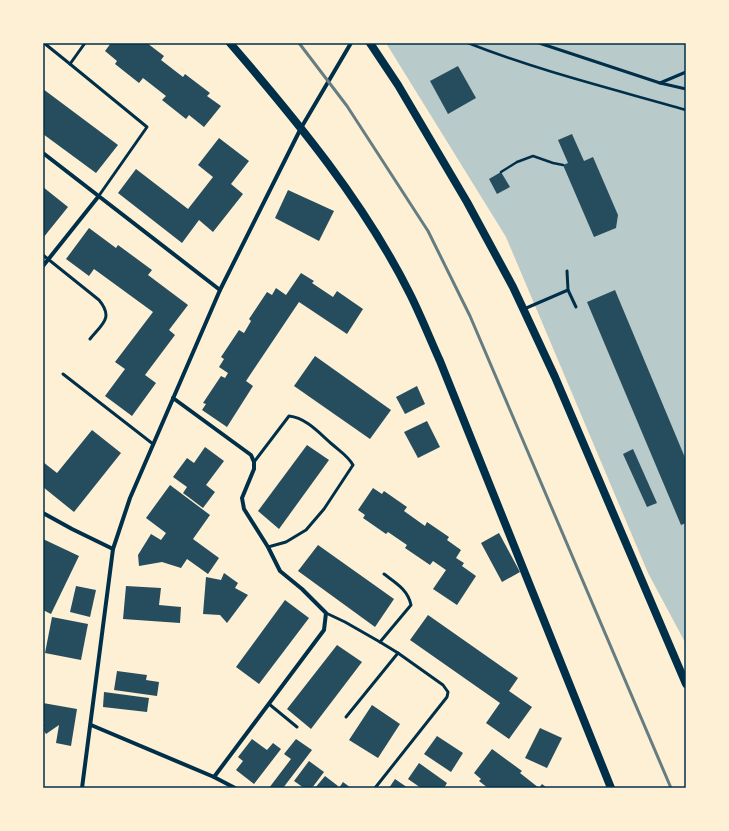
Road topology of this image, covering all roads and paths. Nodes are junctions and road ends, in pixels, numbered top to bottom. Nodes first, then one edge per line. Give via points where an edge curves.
1 (44, 43) edge
2 (85, 43) edge
3 (230, 43) edge
4 (351, 43) edge
5 (370, 43) edge
6 (468, 43) edge
7 (539, 43) edge
8 (70, 64) junction
9 (686, 72) edge
10 (660, 83) junction
11 (686, 89) edge
12 (686, 110) edge
13 (301, 128) junction
14 (43, 153) edge
15 (563, 165) dead end
16 (501, 172) dead end
17 (98, 197) junction
18 (43, 255) edge
19 (48, 259) junction
20 (43, 266) edge
21 (567, 270) dead end
22 (220, 290) junction
23 (568, 290) junction
24 (576, 307) dead end
25 (524, 309) junction
26 (90, 339) dead end
27 (63, 374) dead end
28 (173, 398) junction
29 (153, 444) junction
30 (254, 462) junction
31 (43, 513) edge
32 (268, 547) junction
33 (114, 549) junction
34 (384, 574) dead end
35 (326, 613) junction
36 (380, 642) junction
37 (398, 653) junction
38 (686, 684) edge
39 (269, 704) junction
40 (346, 717) dead end
41 (91, 725) junction
42 (297, 727) dead end
43 (214, 777) junction
44 (82, 788) edge
45 (235, 788) edge
46 (375, 788) edge
47 (611, 788) edge

1 - 8 lane
2 - 8 lane
3 - 13 main road
4 - 13 street
5 - 25 main road via 398,85 467,202
6 - 12 path via 560,74
7 - 10 lane
8 - 17 lane via 147,128
9 - 10 lane
10 - 11 lane
13 - 22 street
13 - 47 main road via 368,222 413,300 446,376
14 - 17 street
15 - 16 path via 533,156
17 - 19 street
17 - 22 street
18 - 19 lane
19 - 20 street
19 - 26 lane via 105,307 106,319
21 - 23 lane
22 - 28 street
23 - 24 lane
23 - 25 lane
25 - 38 main road
27 - 29 lane
28 - 29 street
28 - 30 street via 250,455
29 - 33 street via 130,498
30 - 32 street via 254,469 242,498 244,509
30 - 32 lane via 289,416 313,426 353,464 324,509 306,530 286,542
31 - 33 street
32 - 35 street via 280,571
33 - 41 street
34 - 36 lane via 403,588 410,597 411,605
35 - 36 lane
35 - 39 street via 324,630
36 - 37 lane
37 - 40 lane
37 - 46 lane via 443,685 448,692 447,697
39 - 42 lane
39 - 43 street
41 - 43 street
41 - 44 street
43 - 45 street

